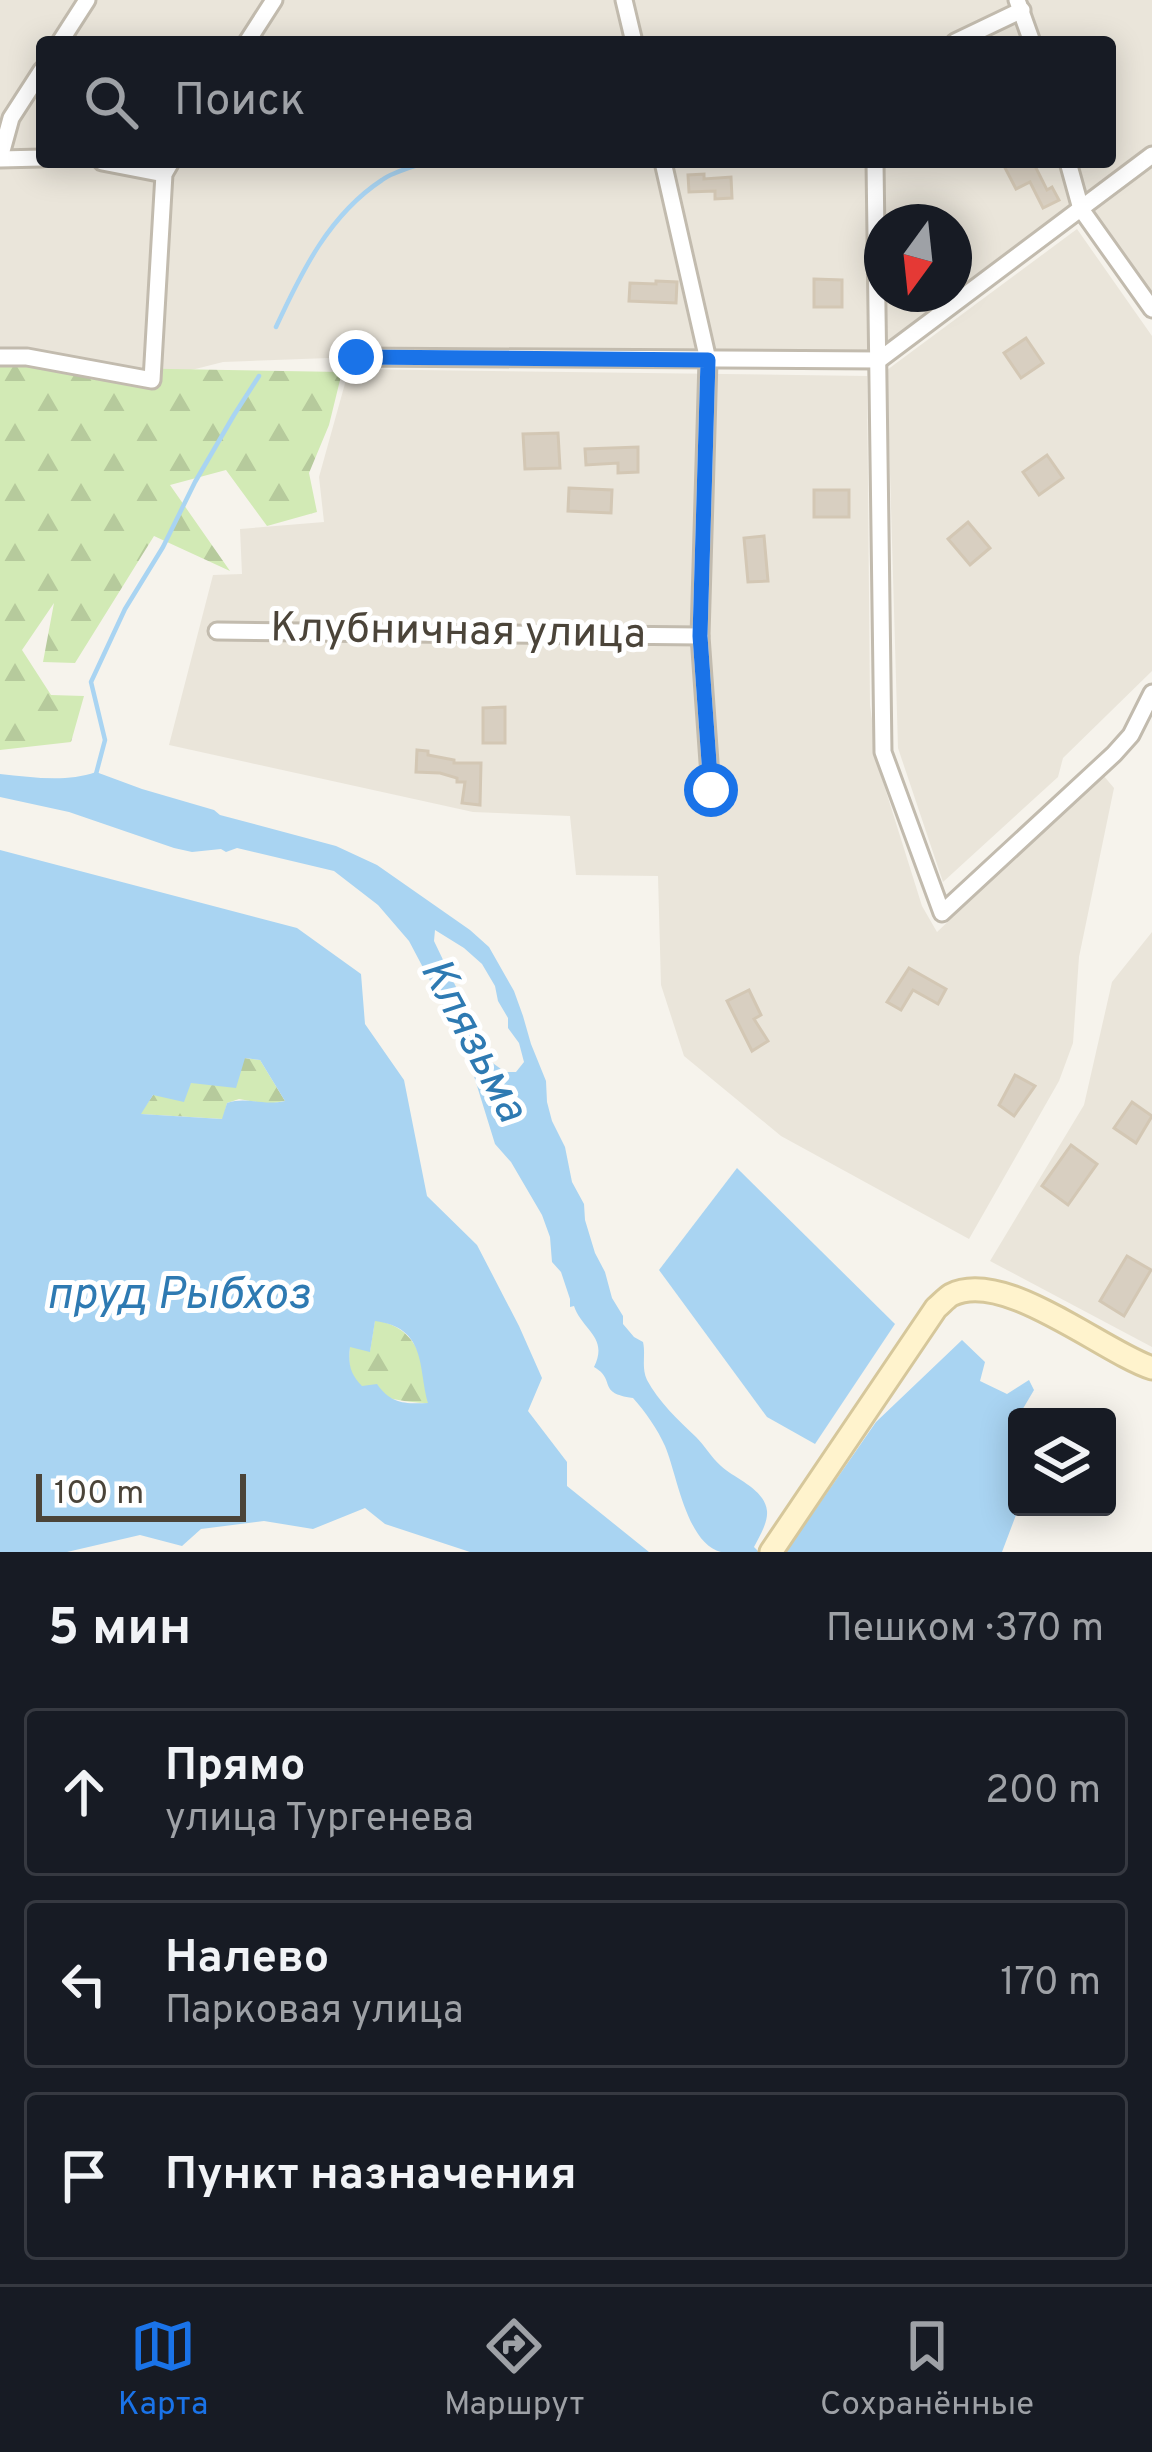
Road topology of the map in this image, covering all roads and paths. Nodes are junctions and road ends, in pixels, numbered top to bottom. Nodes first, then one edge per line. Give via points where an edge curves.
1 (86, 0) edge
2 (274, 0) edge
3 (624, 0) edge
4 (1020, 5) edge
5 (64, 36) edge
6 (251, 36) edge
7 (633, 36) edge
8 (966, 36) edge
9 (1030, 36) edge
10 (36, 79) edge
11 (1152, 155) edge
12 (0, 158) edge
13 (36, 158) edge
14 (168, 168) edge
15 (664, 168) edge
16 (875, 168) edge
17 (1070, 168) edge
18 (1082, 209) junction
19 (1152, 309) edge
20 (0, 357) edge
21 (356, 357) dead end
22 (708, 360) junction
23 (879, 360) junction
24 (217, 631) dead end
25 (700, 636) junction
26 (1152, 693) edge
27 (711, 790) dead end
28 (1152, 1369) edge
29 (772, 1551) edge

1 - 5 street
2 - 6 street
3 - 7 street
4 - 8 street
4 - 9 street
10 - 12 street via 11,118
11 - 18 street
12 - 13 street
14 - 20 street via 152,380
15 - 22 street
16 - 23 street
17 - 18 street
18 - 19 street
18 - 23 street
21 - 22 street
22 - 23 street
22 - 25 street
23 - 26 street via 883,752 942,913 1114,754
24 - 25 street, Клубничная улица
25 - 27 street
28 - 29 street via 1034,1306 988,1291 954,1294

